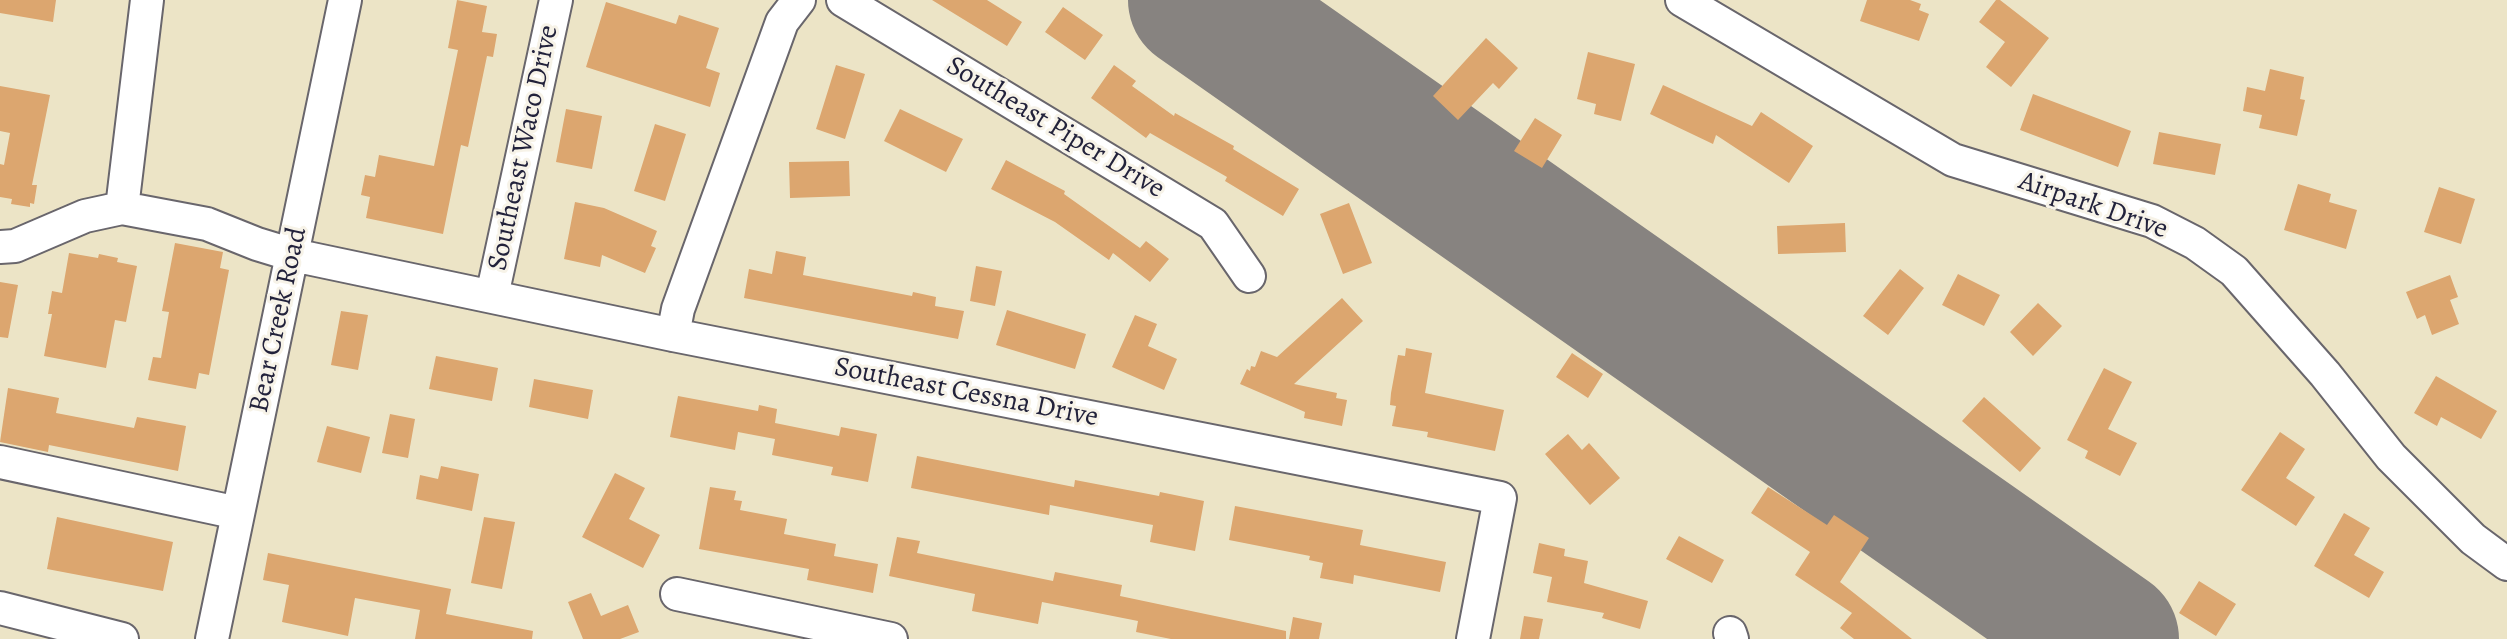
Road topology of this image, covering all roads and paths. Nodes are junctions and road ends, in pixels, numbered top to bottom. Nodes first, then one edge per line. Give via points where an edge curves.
1 (147, 0) edge
2 (345, 0) edge
3 (556, 0) edge
4 (799, 0) edge
5 (843, 0) edge
6 (1682, 0) edge
7 (122, 208) junction
8 (0, 247) edge
9 (293, 255) junction
10 (1249, 276) dead end
11 (492, 296) junction
12 (673, 335) junction
13 (0, 462) edge
14 (238, 513) junction
15 (2507, 564) edge
16 (677, 594) dead end
17 (0, 608) edge
18 (875, 637) edge
19 (122, 639) edge
20 (212, 639) edge
21 (1473, 639) edge

1 - 7 street
2 - 9 street, Bear Creek Road
3 - 11 street, Southeast Waco Drive
4 - 12 street via 782,22
5 - 10 street, Southeast Piper Drive via 1213,224
6 - 15 street, Airpark Drive via 1953,160 2152,221 2195,243 2234,271 2391,457 2473,539
7 - 8 street
7 - 9 street, Southeast Cessna Drive via 207,224
9 - 11 street, Southeast Cessna Drive
9 - 14 street, Bear Creek Road
11 - 12 street, Southeast Cessna Drive
12 - 21 street, Southeast Cessna Drive via 1500,498
13 - 14 street
14 - 20 street, Bear Creek Road
16 - 18 street
17 - 19 street

